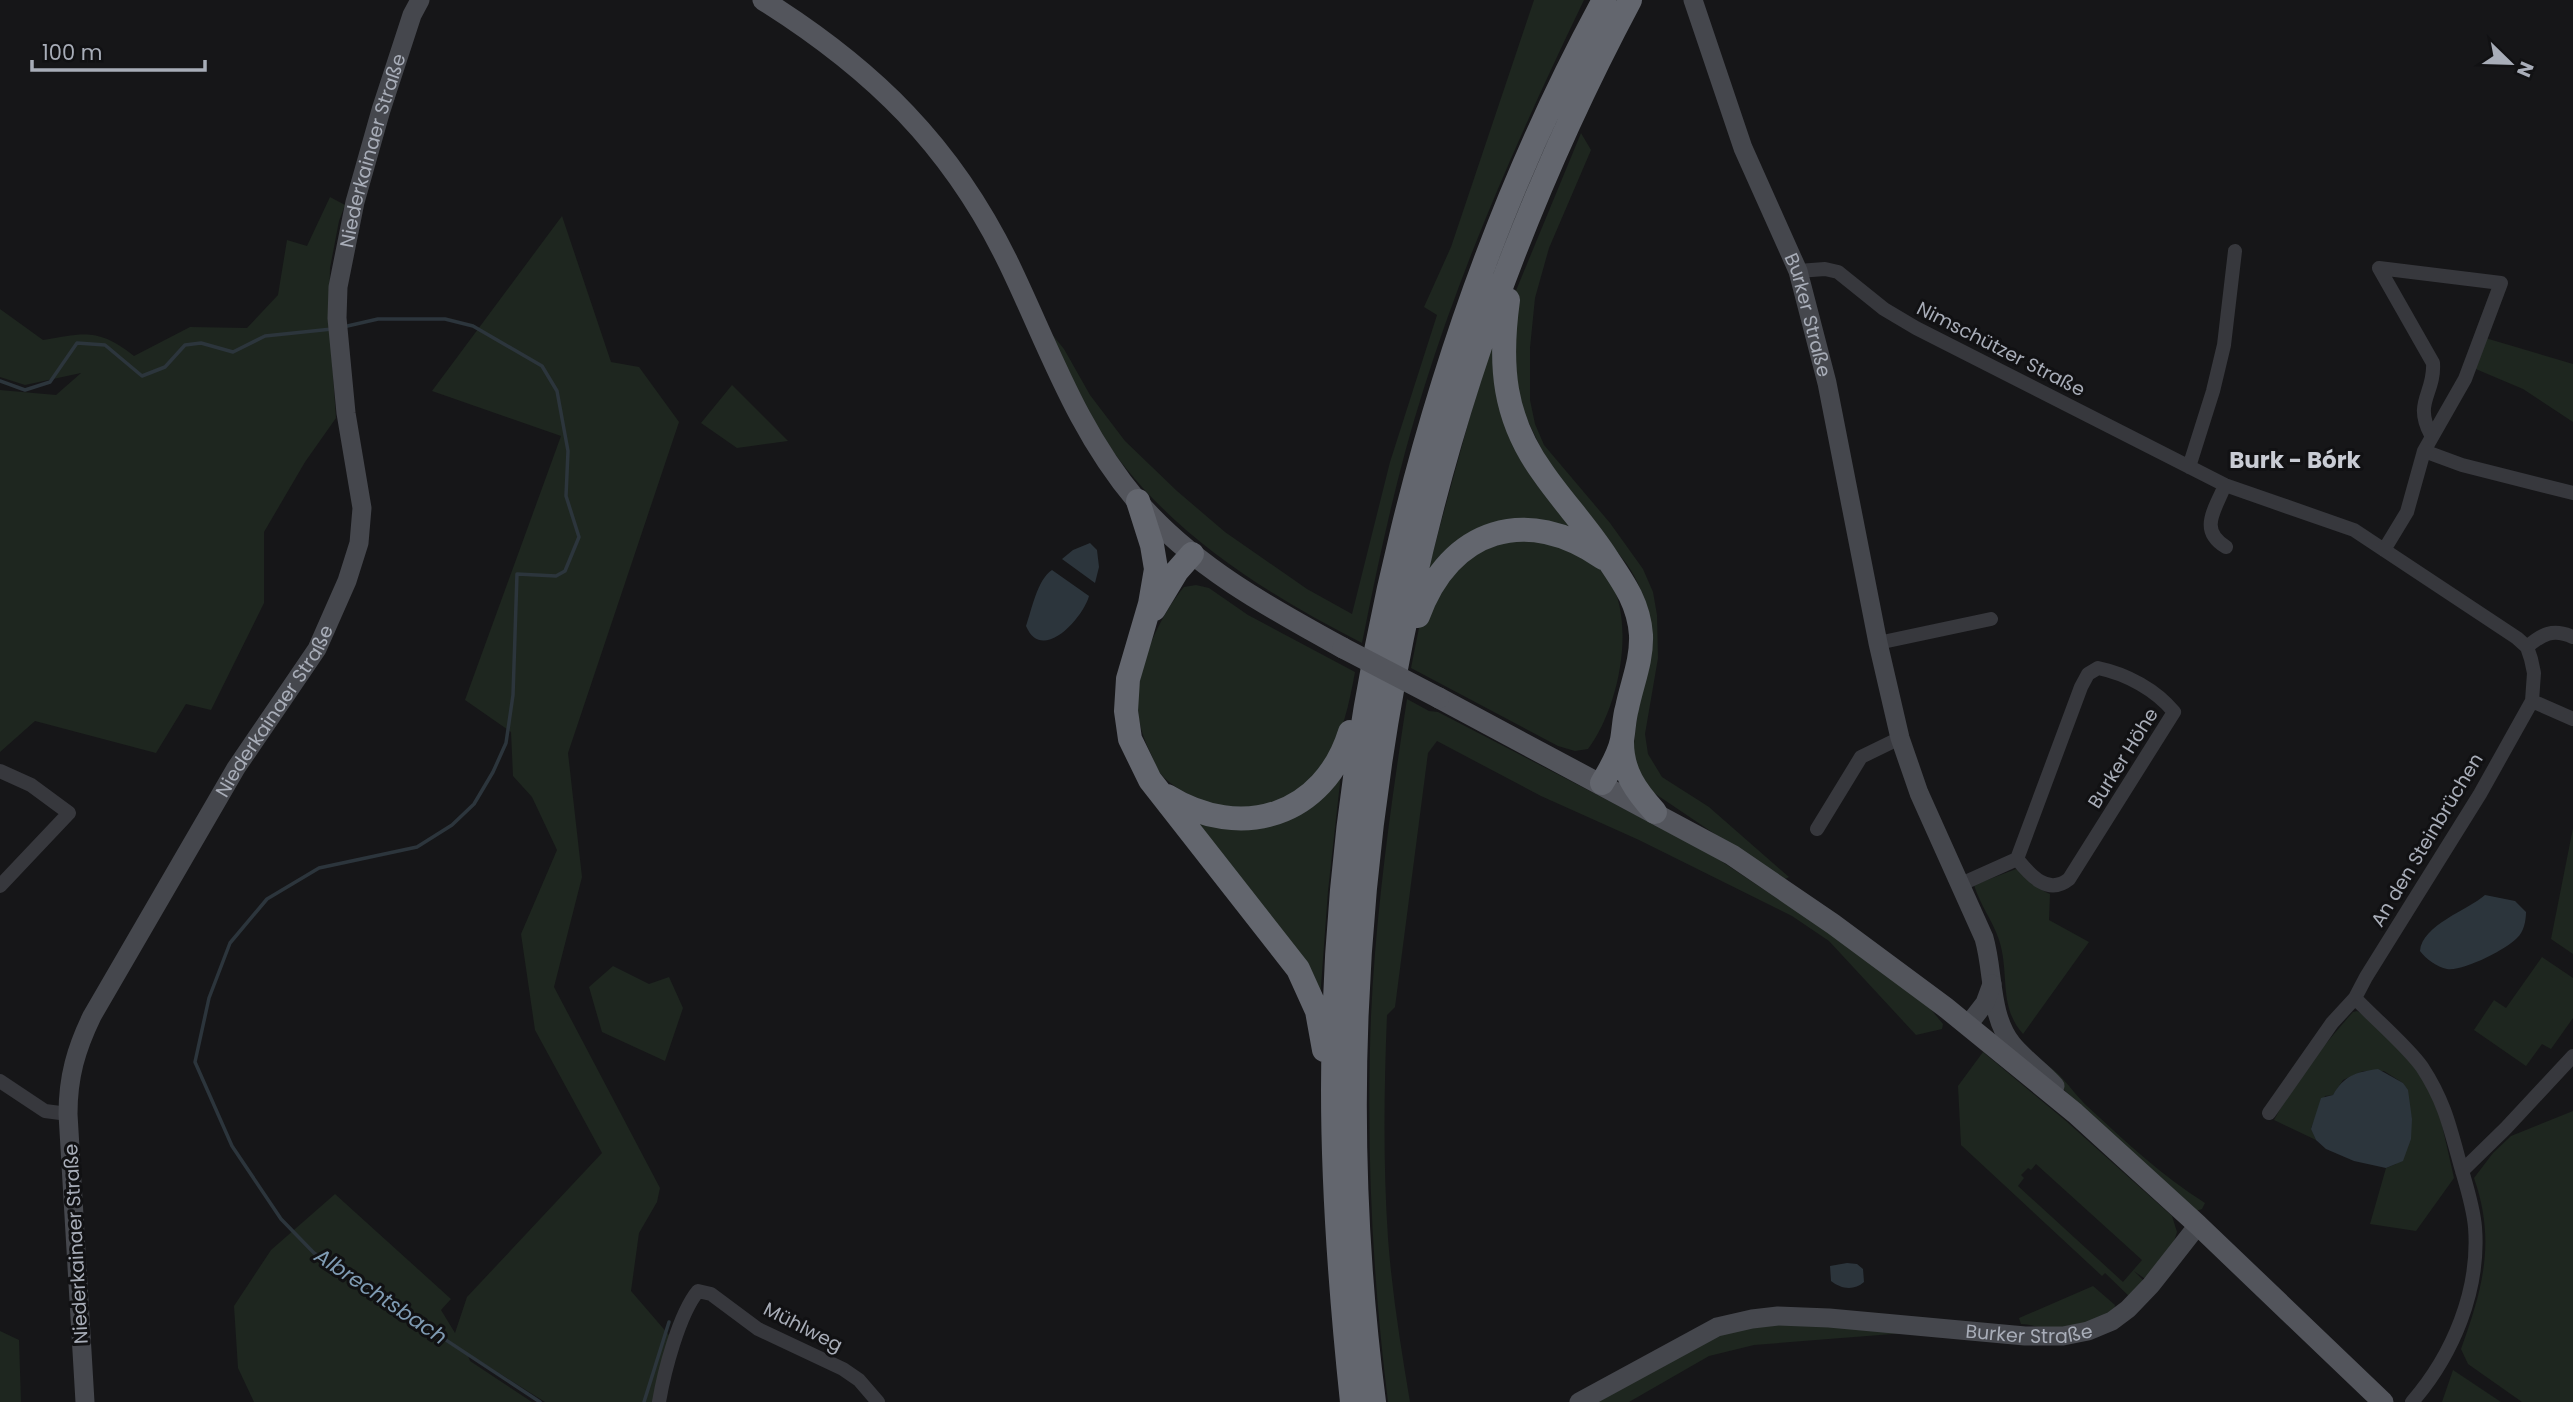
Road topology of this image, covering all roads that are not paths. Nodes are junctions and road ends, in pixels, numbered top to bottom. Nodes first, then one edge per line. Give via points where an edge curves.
1 (420, 0) edge
2 (763, 0) edge
3 (1604, 0) edge
4 (1630, 0) edge
5 (1693, 0) edge
6 (1515, 251) junction
7 (2235, 251) dead end
8 (1798, 271) junction
9 (2431, 435) junction
10 (2424, 451) junction
11 (2189, 467) junction
12 (2225, 485) junction
13 (2573, 493) edge
14 (1138, 501) junction
15 (2226, 547) dead end
16 (2384, 550) junction
17 (1192, 554) junction
18 (1611, 564) junction
19 (1991, 619) dead end
20 (1145, 624) junction
21 (2573, 637) edge
22 (1878, 643) junction
23 (2526, 648) junction
24 (1375, 654) junction
25 (1391, 700) junction
26 (2532, 701) junction
27 (1626, 709) junction
28 (2573, 719) edge
29 (1899, 738) junction
30 (1622, 742) junction
31 (0, 771) edge
32 (1597, 781) junction
33 (1160, 791) junction
34 (1655, 812) junction
35 (1817, 829) dead end
36 (2017, 859) junction
37 (1959, 885) junction
38 (0, 886) edge
39 (1993, 983) junction
40 (2355, 998) junction
41 (1968, 1025) junction
42 (2573, 1056) edge
43 (0, 1081) edge
44 (1333, 1088) junction
45 (2075, 1113) junction
46 (2269, 1113) dead end
47 (68, 1114) junction
48 (2462, 1171) junction
49 (2198, 1225) junction
50 (85, 1402) edge
51 (659, 1402) edge
52 (878, 1402) edge
53 (1352, 1402) edge
54 (1374, 1402) edge
55 (1579, 1402) edge
56 (2383, 1402) edge
57 (2412, 1402) edge

1 - 47 street, Niederkainaer Straße via 355,202 338,288 346,413 362,508 359,543 347,581 317,649 236,768 92,1016 72,1065
2 - 14 main road via 852,63 898,104 946,158 1009,264 1078,415 1102,456
3 - 24 highway via 1557,94 1479,281 1420,467
4 - 6 highway via 1554,152
5 - 8 street, Burker Straße via 1743,148
6 - 18 highway via 1503,342 1504,379 1513,415 1535,462
6 - 25 highway via 1440,474
7 - 11 street via 2224,345
8 - 11 street, Nimschützer Straße via 1838,272 1916,328
8 - 22 street, Burker Straße via 1827,383
9 - 9 street via 2465,379 2501,283 2379,268 2433,363 2423,406
9 - 10 street
10 - 13 street
10 - 16 street via 2407,512
11 - 12 street, Nimschützer Straße
12 - 15 street via 2210,532
12 - 16 street, Nimschützer Straße via 2342,525
14 - 17 main road
14 - 20 highway via 1156,569
16 - 23 street, Nimschützer Straße
17 - 20 highway
17 - 32 main road, bridge via 1261,602 1343,648
18 - 25 highway via 1576,540 1539,530 1500,533 1465,548 1437,575 1424,597
18 - 27 highway via 1633,598 1641,635 1640,658
19 - 22 street
20 - 33 highway via 1128,679 1126,711 1135,753
21 - 23 street via 2549,632
22 - 29 street, Burker Straße
23 - 26 street via 2534,673
24 - 33 highway via 1342,755 1328,778 1298,804 1263,816 1227,818 1193,810
24 - 44 highway via 1356,759 1338,957
25 - 54 highway via 1368,856 1356,1064 1360,1252
26 - 28 street
26 - 40 street, An den Steinbrüchen
27 - 30 highway
27 - 32 highway
29 - 35 street via 1861,757
29 - 37 street, Burker Straße
30 - 32 highway
30 - 34 highway via 1628,776
31 - 38 street via 31,785 69,813
32 - 34 main road
33 - 44 highway via 1298,969 1317,1011
34 - 41 main road via 1743,862
36 - 36 street, Burker Höhe via 2088,674 2098,668 2114,672 2161,696 2174,712 2070,879 2062,885 2042,883
36 - 37 street
37 - 39 street, Burker Straße via 1984,938
39 - 41 street
39 - 45 street, Burker Straße via 1996,1011 2006,1035
40 - 46 street, An den Steinbrüchen
40 - 48 street via 2420,1064 2444,1105
41 - 45 main road
42 - 48 street
43 - 47 street via 45,1111
44 - 53 highway via 1337,1253
45 - 49 main road
47 - 50 street, Niederkainaer Straße
48 - 57 street via 2474,1224 2473,1275 2444,1359
49 - 55 street, Burker Straße via 2128,1308 2088,1331 2025,1336 1829,1318 1752,1319 1717,1327
49 - 56 main road
51 - 52 street, Mühlweg via 689,1301 698,1291 711,1294 758,1329 843,1369

